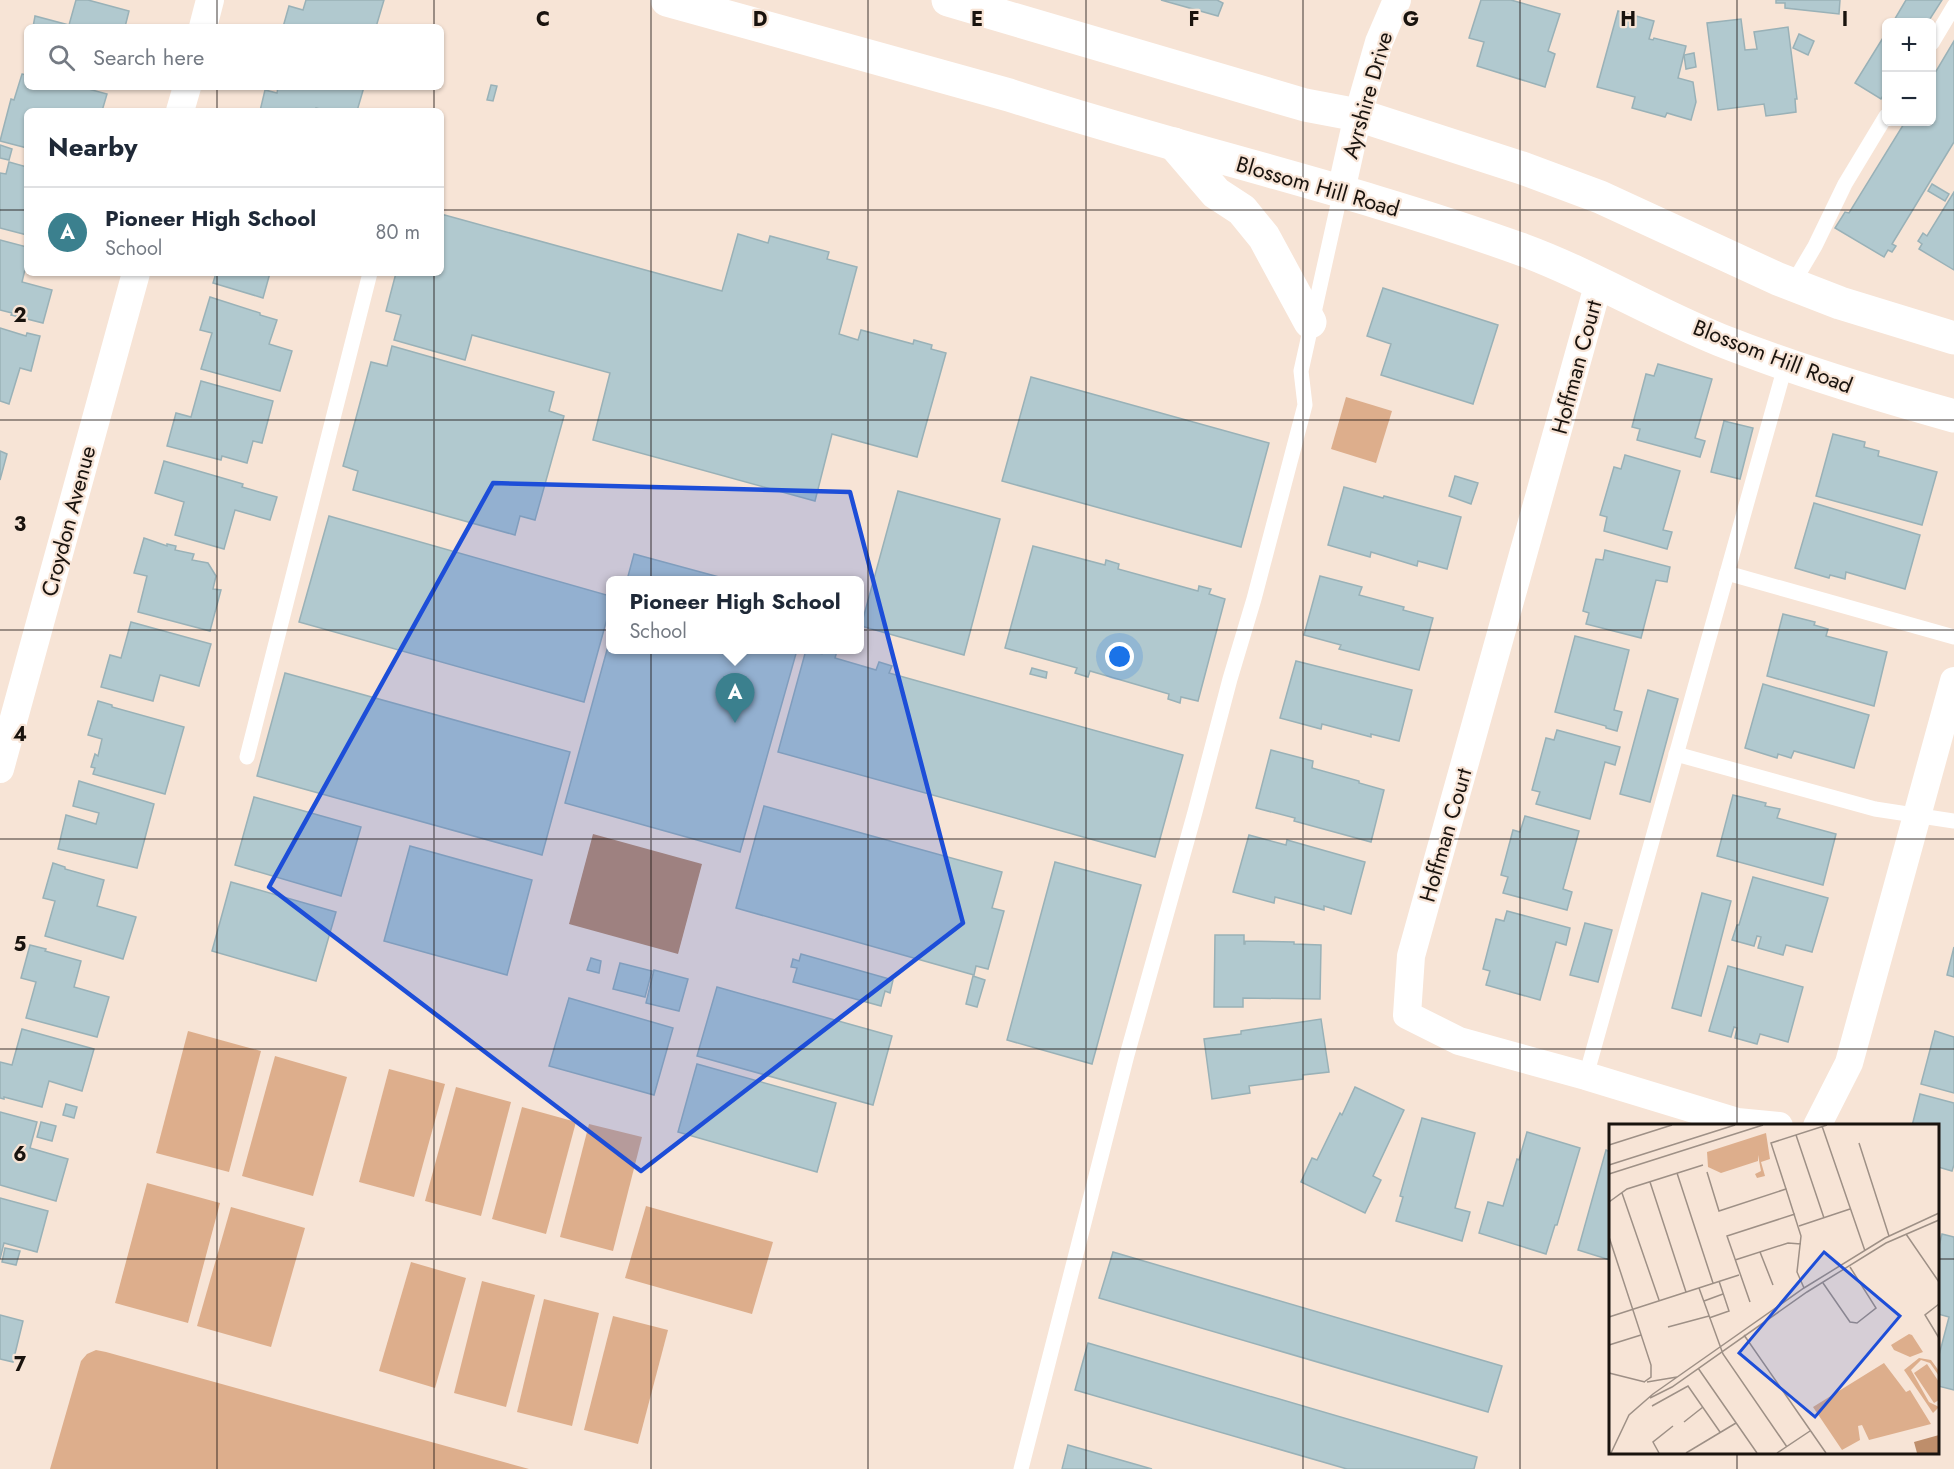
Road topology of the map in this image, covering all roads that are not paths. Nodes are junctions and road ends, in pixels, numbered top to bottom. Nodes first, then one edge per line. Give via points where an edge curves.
1 (210, 0) edge
2 (667, 0) edge
3 (948, 0) edge
4 (1397, 0) edge
5 (1954, 6) edge
6 (204, 24) edge
7 (1936, 36) edge
8 (186, 90) edge
9 (181, 108) edge
10 (1358, 115) junction
11 (1882, 124) edge
12 (1174, 144) junction
13 (1341, 191) junction
14 (135, 276) edge
15 (369, 276) edge
16 (1599, 282) junction
17 (1792, 285) junction
18 (1310, 322) junction
19 (1954, 338) edge
20 (1786, 363) junction
21 (1954, 416) edge
22 (1727, 573) junction
23 (1954, 637) edge
24 (1954, 681) edge
25 (1676, 754) junction
26 (247, 757) dead end
27 (0, 769) edge
28 (1916, 815) junction
29 (1954, 821) edge
30 (1586, 1076) junction
31 (1765, 1124) edge
32 (1818, 1124) edge
33 (1021, 1469) edge

1 - 6 street
2 - 12 main road, Blossom Hill Road
3 - 10 main road via 1305,105
4 - 10 street, Ayrshire Drive via 1379,42
5 - 7 lane
8 - 9 street
10 - 13 street, Ayrshire Drive
10 - 17 main road via 1600,197
11 - 17 lane via 1845,184
12 - 13 main road, Blossom Hill Road
12 - 18 main road via 1216,193 1242,210 1264,237
13 - 16 main road, Blossom Hill Road via 1497,241
13 - 18 lane
14 - 27 street, Croydon Avenue
15 - 26 lane
16 - 20 main road, Blossom Hill Road via 1719,339
16 - 30 street, Hoffman Court via 1411,956 1407,1015 1459,1041
17 - 19 main road
18 - 33 lane via 1300,371 1305,405 1125,1065
20 - 21 main road, Blossom Hill Road
20 - 22 lane
22 - 23 lane
22 - 25 lane
24 - 28 street
25 - 28 lane via 1875,809
25 - 30 lane
28 - 29 lane
28 - 32 street via 1849,1063
30 - 31 street, Hoffman Court via 1737,1122

